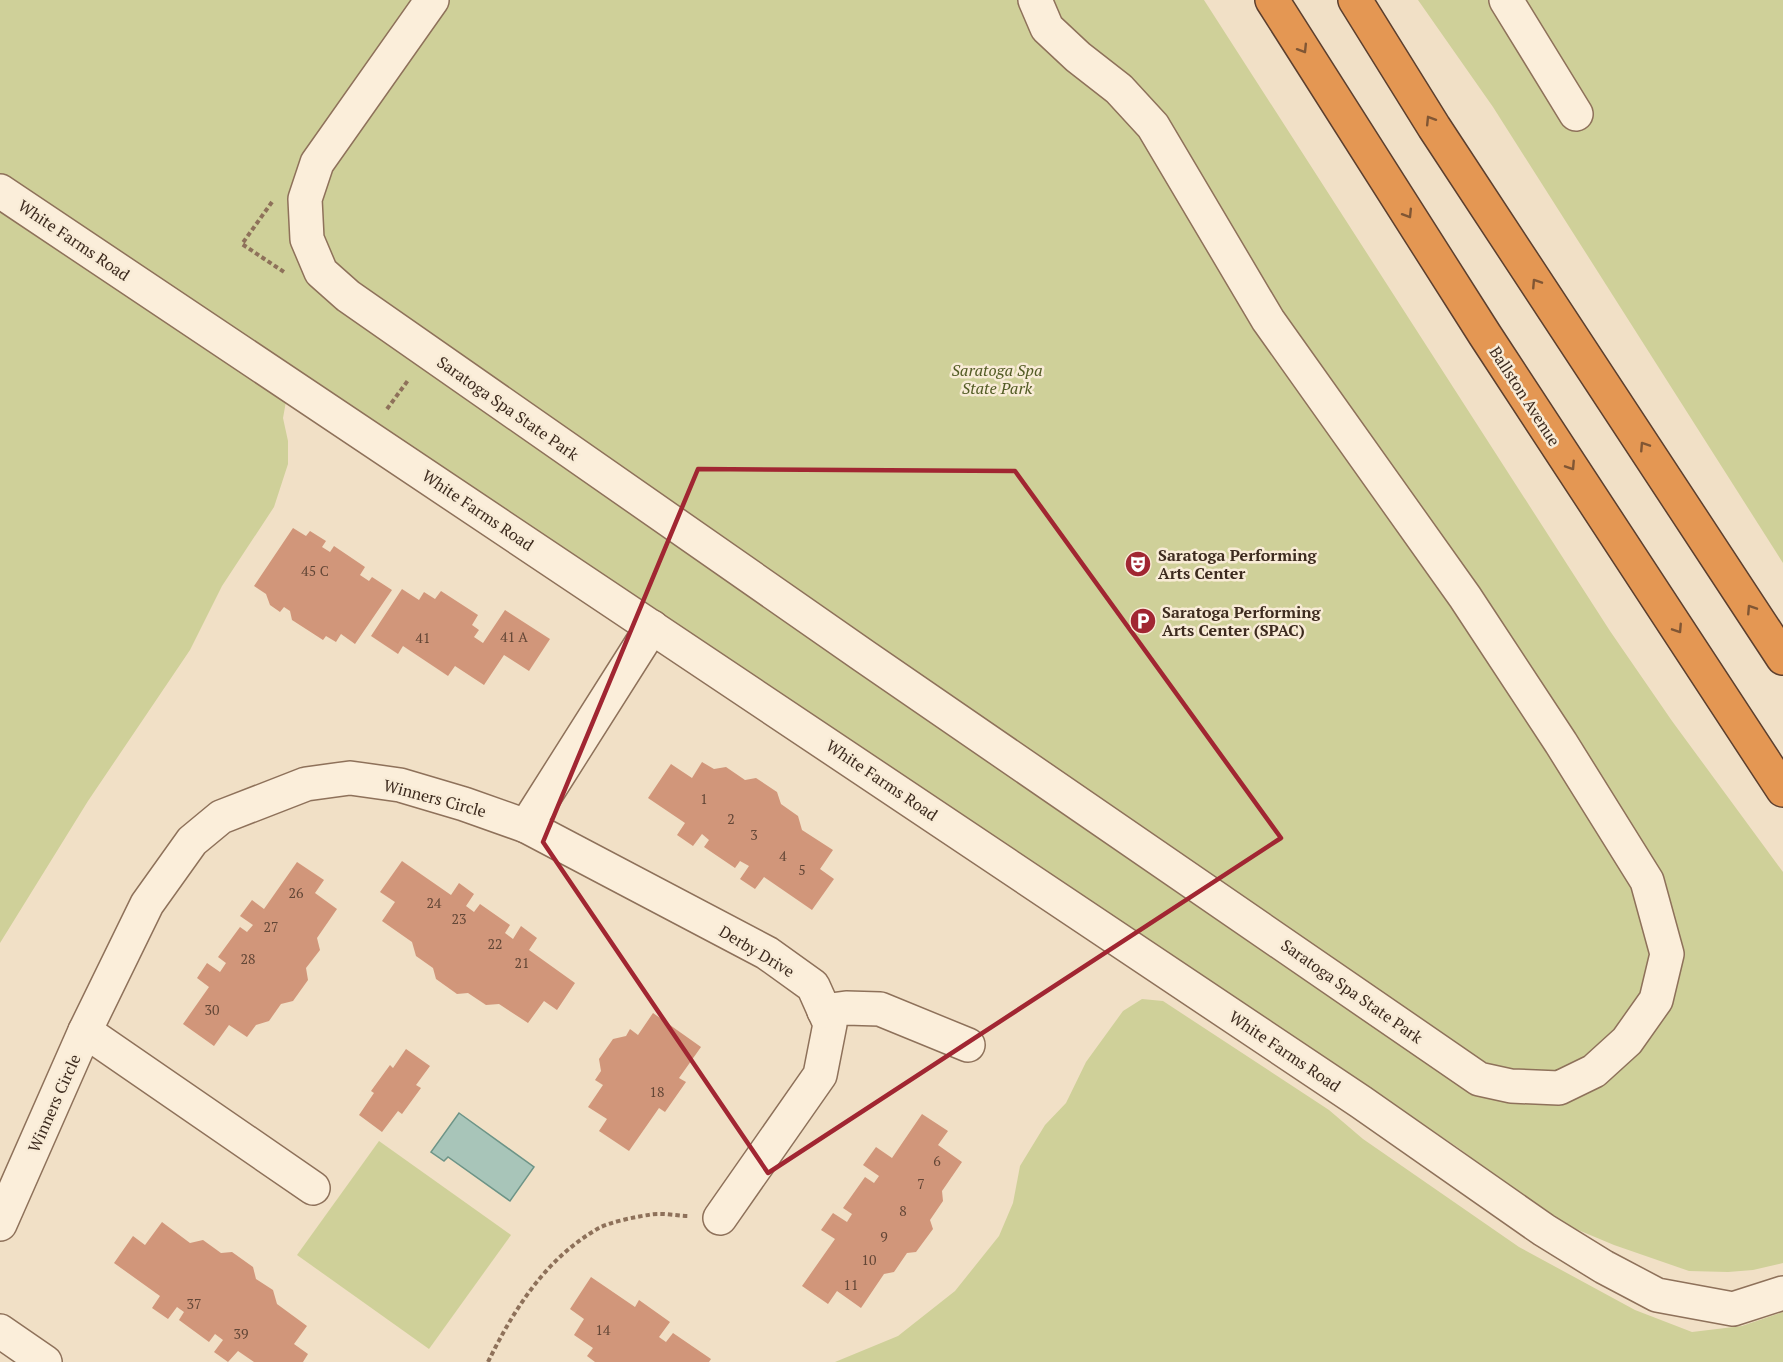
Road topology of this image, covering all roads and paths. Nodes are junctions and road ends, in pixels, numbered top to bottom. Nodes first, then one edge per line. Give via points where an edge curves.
1 (432, 0) edge
2 (1035, 0) edge
3 (1272, 0) edge
4 (1355, 0) edge
5 (1506, 0) edge
6 (1576, 114) dead end
7 (0, 190) edge
8 (652, 627) junction
9 (1783, 658) edge
10 (1783, 790) edge
11 (526, 826) junction
12 (824, 1011) junction
13 (85, 1031) junction
14 (968, 1045) dead end
15 (313, 1188) dead end
16 (650, 1214) dead end
17 (720, 1218) dead end
18 (0, 1224) edge
19 (1783, 1293) edge
20 (0, 1331) edge
21 (45, 1362) edge
22 (488, 1362) edge

1 - 2 street, Saratoga Spa State Park via 316,163 305,199 307,239 321,272 348,296 1479,1079 1511,1086 1559,1088 1594,1071 1627,1041 1656,1000 1667,954 1647,881 1465,597 1268,320 1152,126 1119,89 1047,28
3 -> 10 highway, Ballston Avenue via 1485,335
9 -> 4 highway via 1434,127
5 - 6 street
7 - 8 street, White Farms Road
8 - 11 street
8 - 19 street, White Farms Road via 1604,1267 1657,1295 1733,1309
11 - 12 street, Derby Drive via 767,953 813,986
11 - 13 street, Winners Circle via 400,785 350,778 306,784 221,817 192,841 147,904
12 - 14 street via 880,1009
12 - 17 street, Derby Drive via 830,1024 820,1075
13 - 15 street
13 - 18 street, Winners Circle
16 - 22 path via 600,1227 560,1256 527,1292
20 - 21 street

